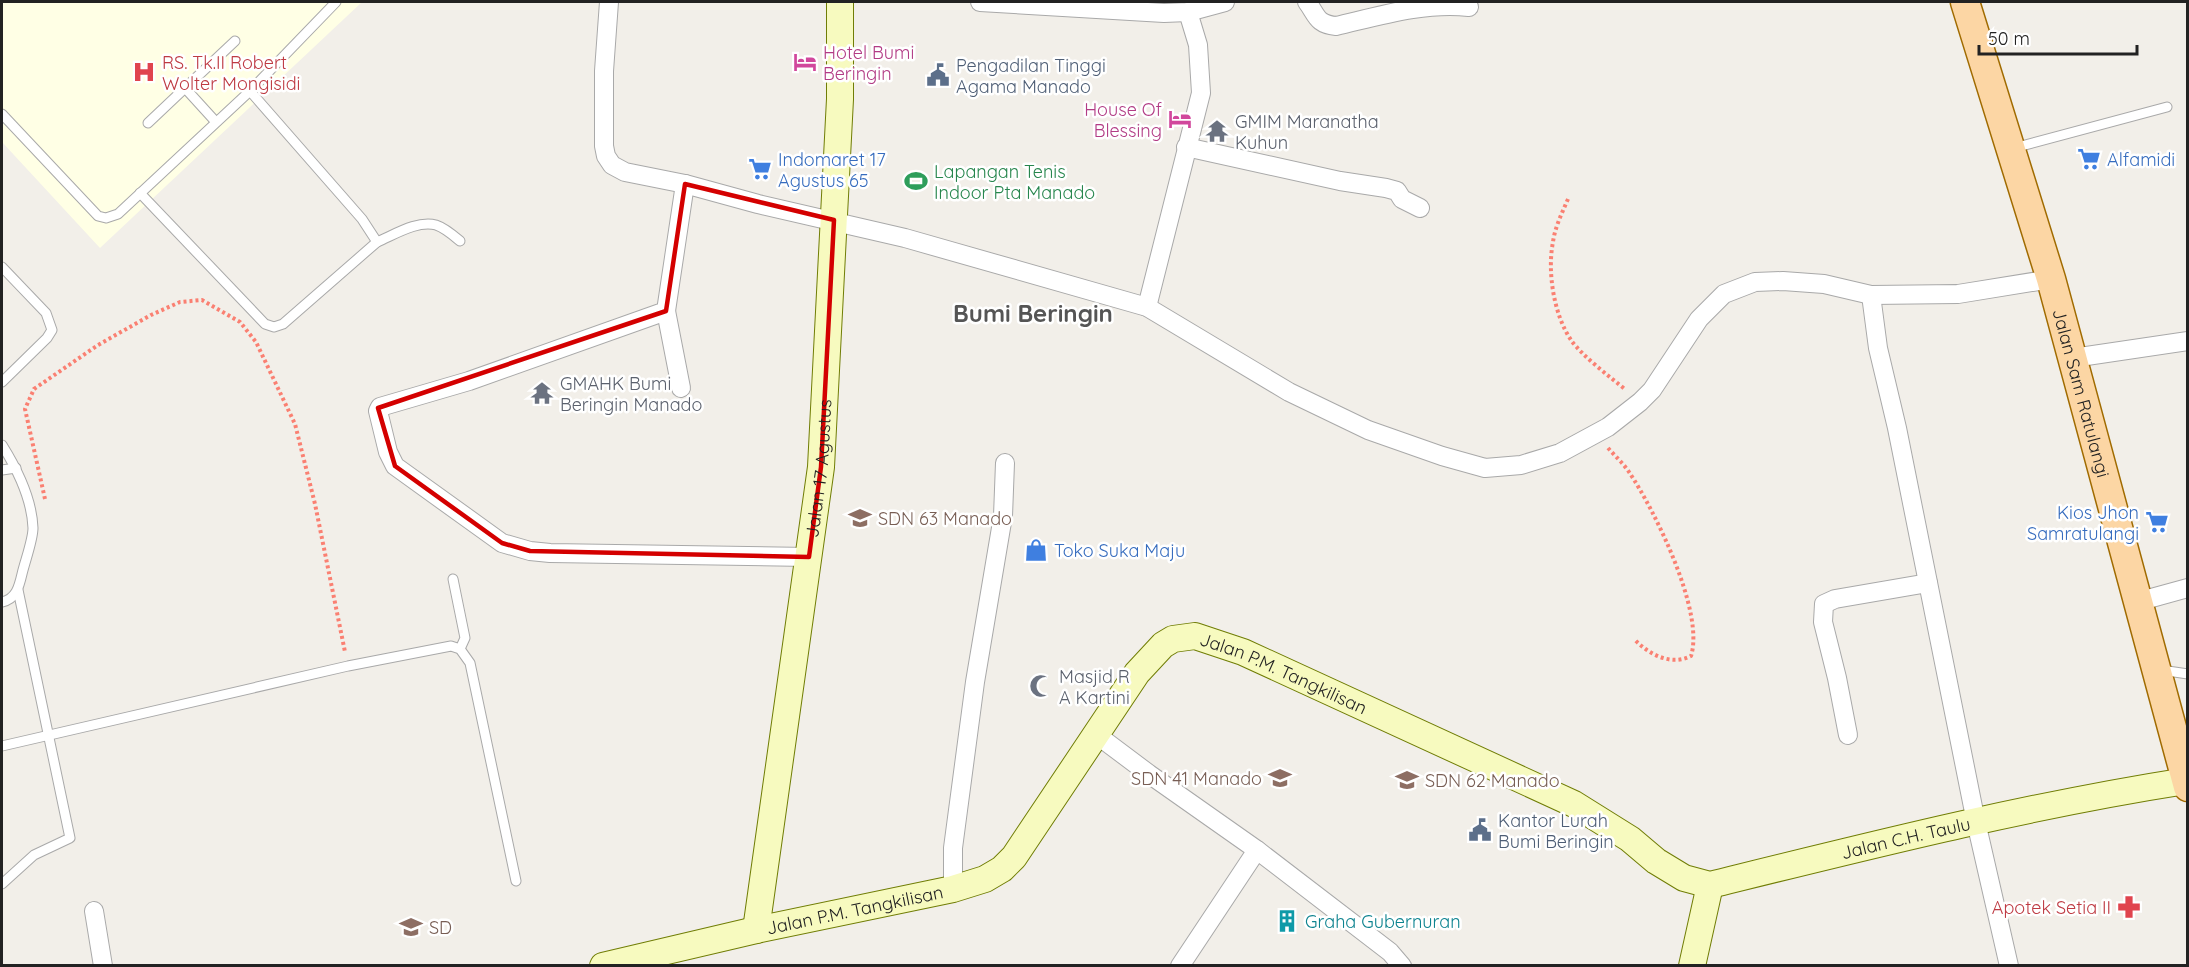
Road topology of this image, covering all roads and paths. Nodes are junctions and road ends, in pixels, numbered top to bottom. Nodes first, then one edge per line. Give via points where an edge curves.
1 (336, 2) edge
2 (609, 2) edge
3 (840, 2) edge
4 (980, 2) edge
5 (1224, 2) edge
6 (1307, 2) edge
7 (1965, 2) edge
8 (1469, 8) dead end
9 (1188, 12) junction
10 (235, 40) dead end
11 (185, 88) junction
12 (250, 91) junction
13 (2167, 107) dead end
14 (2, 114) edge
15 (215, 121) junction
16 (148, 123) dead end
17 (1186, 147) junction
18 (2012, 149) junction
19 (685, 184) junction
20 (140, 194) junction
21 (1568, 199) dead end
22 (1420, 208) dead end
23 (834, 220) junction
24 (460, 241) dead end
25 (377, 242) junction
26 (2, 267) edge
27 (2051, 279) junction
28 (1871, 295) junction
29 (1147, 307) junction
30 (666, 311) junction
31 (2187, 341) edge
32 (2073, 358) junction
33 (2, 382) edge
34 (681, 388) dead end
35 (1640, 402) junction
36 (1595, 434) junction
37 (2, 445) edge
38 (1005, 463) dead end
39 (16, 468) junction
40 (2, 470) edge
41 (33, 530) junction
42 (809, 557) junction
43 (453, 579) dead end
44 (1928, 583) junction
45 (2187, 588) edge
46 (18, 590) junction
47 (2, 602) edge
48 (2137, 602) junction
49 (1635, 640) dead end
50 (460, 649) junction
51 (348, 666) junction
52 (2156, 670) junction
53 (2187, 674) edge
54 (1097, 735) junction
55 (1848, 735) dead end
56 (48, 736) junction
57 (2, 746) edge
58 (2185, 768) edge
59 (1976, 822) junction
60 (1257, 850) junction
61 (516, 881) dead end
62 (2, 884) edge
63 (1710, 885) junction
64 (953, 889) junction
65 (94, 911) dead end
66 (756, 930) junction
67 (103, 966) edge
68 (603, 966) edge
69 (1180, 966) edge
70 (1402, 966) edge
71 (1692, 966) edge
72 (2008, 966) edge

1 - 12 lane
2 - 19 street via 604,70 606,156 612,165 625,172
3 - 23 street, Jalan 17 Agustus
4 - 9 street
5 - 9 street
6 - 8 street via 1321,22 1336,26 1433,7
7 - 18 main road, Jalan Sam Ratulangi
9 - 17 street via 1198,45 1201,93
10 - 11 lane
11 - 15 lane
11 - 16 lane
12 - 15 lane
12 - 25 lane via 362,219
13 - 18 lane
14 - 20 lane via 98,216 118,214
15 - 20 lane
17 - 22 street via 1386,188
17 - 29 street
18 - 27 main road, Jalan Sam Ratulangi
19 - 23 street
19 - 30 street
20 - 25 lane via 265,324 274,327 283,324
21 - 35 path via 1552,243 1556,309 1572,341
23 - 29 street
23 - 42 street, Jalan 17 Agustus via 821,466
24 - 25 lane via 433,224 409,228
26 - 33 lane via 46,313 52,330
27 - 28 street via 1958,294
27 - 32 main road, Jalan Sam Ratulangi
28 - 35 street via 1824,284 1784,281 1755,282 1724,294 1699,319
28 - 44 street via 1878,348
29 - 36 street via 1289,392 1368,430 1442,456 1485,468 1521,465 1560,453
30 - 34 street
30 - 42 street via 469,381 380,407 392,462 502,543 530,551
31 - 32 street
32 - 48 main road, Jalan Sam Ratulangi
35 - 36 street
36 - 49 path via 1628,470 1645,498 1669,547 1692,619 1693,650 1684,660 1667,660
37 - 39 lane
38 - 64 street via 1003,516 953,848
39 - 40 lane
39 - 41 lane via 30,507
41 - 46 lane
41 - 51 path via 46,519 45,493 25,409 34,389 151,315 180,302 202,300 240,322 256,342 295,424
42 - 66 street, Jalan 17 Agustus
43 - 50 lane via 465,638
44 - 55 street via 1824,603 1823,622
44 - 59 street
45 - 48 street
46 - 47 lane
46 - 56 lane
48 - 52 main road, Jalan Sam Ratulangi
50 - 51 lane via 451,646
50 - 61 lane via 470,663
51 - 56 lane
52 - 53 lane
52 - 58 main road, Jalan Sam Ratulangi
54 - 60 street
54 - 63 street, Jalan P.M. Tangkilisan via 1137,674 1163,645 1173,639 1195,636 1243,652 1574,804 1684,878
54 - 64 street, Jalan P.M. Tangkilisan via 1014,857 986,879
56 - 57 lane
56 - 62 lane via 70,838 34,855
58 - 59 street, Jalan C.H. Taulu via 2100,795
59 - 63 street, Jalan C.H. Taulu
59 - 72 street
60 - 69 street
60 - 70 street via 1390,952
63 - 71 street
64 - 66 street, Jalan P.M. Tangkilisan
65 - 67 street
66 - 68 street, Jalan P.M. Tangkilisan

